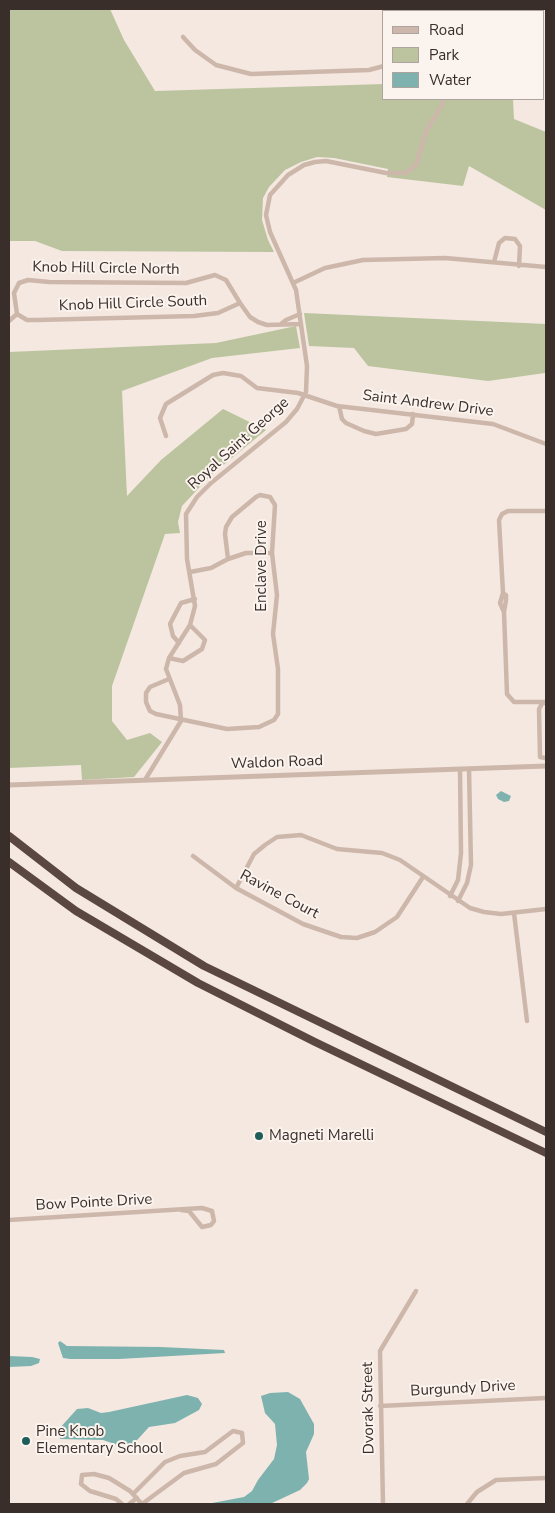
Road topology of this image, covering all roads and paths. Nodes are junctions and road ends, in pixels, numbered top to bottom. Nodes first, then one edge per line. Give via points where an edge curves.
1 (183, 37) dead end
2 (382, 67) edge
3 (443, 100) edge
4 (494, 262) junction
5 (519, 266) junction
6 (546, 267) edge
7 (293, 283) junction
8 (240, 303) junction
9 (17, 314) junction
10 (300, 314) junction
11 (9, 321) edge
12 (281, 324) junction
13 (301, 324) junction
14 (305, 396) junction
15 (339, 406) junction
16 (413, 414) junction
17 (166, 436) dead end
18 (546, 444) edge
19 (546, 510) edge
20 (272, 553) junction
21 (228, 558) junction
22 (190, 572) junction
23 (195, 599) junction
24 (190, 625) junction
25 (179, 643) junction
26 (169, 658) junction
27 (169, 679) junction
28 (545, 702) edge
29 (181, 721) junction
30 (546, 758) edge
31 (546, 766) edge
32 (460, 769) junction
33 (470, 769) junction
34 (144, 780) junction
35 (9, 785) edge
36 (461, 829) junction
37 (470, 829) junction
38 (9, 836) edge
39 (192, 856) dead end
40 (9, 862) edge
41 (423, 877) junction
42 (236, 888) junction
43 (450, 896) junction
44 (458, 900) junction
45 (546, 909) edge
46 (514, 913) junction
47 (527, 1021) dead end
48 (546, 1132) edge
49 (546, 1153) edge
50 (181, 1210) junction
51 (9, 1220) edge
52 (416, 1292) dead end
53 (546, 1398) edge
54 (380, 1406) junction
55 (546, 1478) edge
56 (135, 1496) junction
57 (122, 1504) edge
58 (129, 1504) edge
59 (142, 1504) edge
60 (383, 1504) edge
61 (467, 1504) edge

1 - 2 street via 216,66 251,74 369,70
3 - 7 street, Royal Saint George via 426,131 416,165 406,173 315,162 297,169 270,195 266,215 270,232
4 - 5 street
4 - 5 street via 498,243 505,238 515,239 520,246
4 - 7 street via 445,258 363,260 325,268
5 - 6 street
7 - 10 street, Royal Saint George
8 - 9 street, Knob Hill Circle South via 218,312 194,316 27,320
8 - 9 street, Knob Hill Circle North via 226,280 215,275 186,283 28,280 19,283 14,293
8 - 12 street via 258,322
9 - 11 street
10 - 12 street
10 - 13 street, Royal Saint George
12 - 13 street
13 - 14 street, Royal Saint George via 308,380
14 - 15 street, Saint Andrew Drive
14 - 17 street, Saint Andrew Drive via 257,388 241,376 213,375 166,404 160,418
14 - 22 street, Royal Saint George via 286,422 191,504 184,523
15 - 16 street, Saint Andrew Drive
15 - 16 street via 346,423 376,434 406,429 412,424
16 - 18 street, Saint Andrew Drive via 494,424
19 - 28 street via 508,512 499,520 506,694 514,702
20 - 21 street via 246,553
20 - 21 street, Enclave Drive via 275,506 270,497 260,494 239,510 226,527
20 - 29 street, Enclave Drive via 277,595 272,634 278,669 278,714 274,720 259,727 227,729
21 - 22 street via 211,568
22 - 23 street, Royal Saint George
23 - 24 street, Royal Saint George
23 - 25 street via 180,603 170,624
24 - 25 street, Royal Saint George
24 - 26 street via 205,640 202,649 182,661
25 - 26 street, Royal Saint George
26 - 27 street via 166,670
27 - 29 street via 180,705
27 - 29 street via 150,687 146,702 150,711
28 - 30 street via 539,709 540,757
29 - 34 street
30 - 31 street
31 - 33 street, Waldon Road
32 - 33 street, Waldon Road
32 - 34 street, Waldon Road
32 - 36 street
33 - 37 street
34 - 35 street, Waldon Road
36 - 37 street
36 - 43 street via 458,880
37 - 44 street via 471,865 467,883
38 - 48 highway via 76,888 204,966
39 - 42 street, Ravine Court
40 - 49 highway via 84,916 198,983
41 - 42 street via 400,860 382,853 337,849 312,838 290,835 277,837 254,854
41 - 42 street, Ravine Court via 397,917 375,932 357,938 341,937 303,924
41 - 43 street
43 - 44 street
44 - 46 street via 484,912
45 - 46 street
46 - 47 street
50 - 50 street, Bow Pointe Drive via 189,1211 202,1227 214,1221 212,1211 208,1209
50 - 51 street, Bow Pointe Drive
52 - 54 street, Dvorak Street via 380,1351
53 - 54 street, Burgundy Drive
54 - 60 street, Dvorak Street
55 - 61 street via 496,1480 477,1492
56 - 57 street via 109,1478 82,1475 81,1484 90,1491
56 - 58 street
56 - 59 street
56 - 59 street via 165,1462 205,1452 233,1431 242,1433 243,1443 216,1464 184,1473

